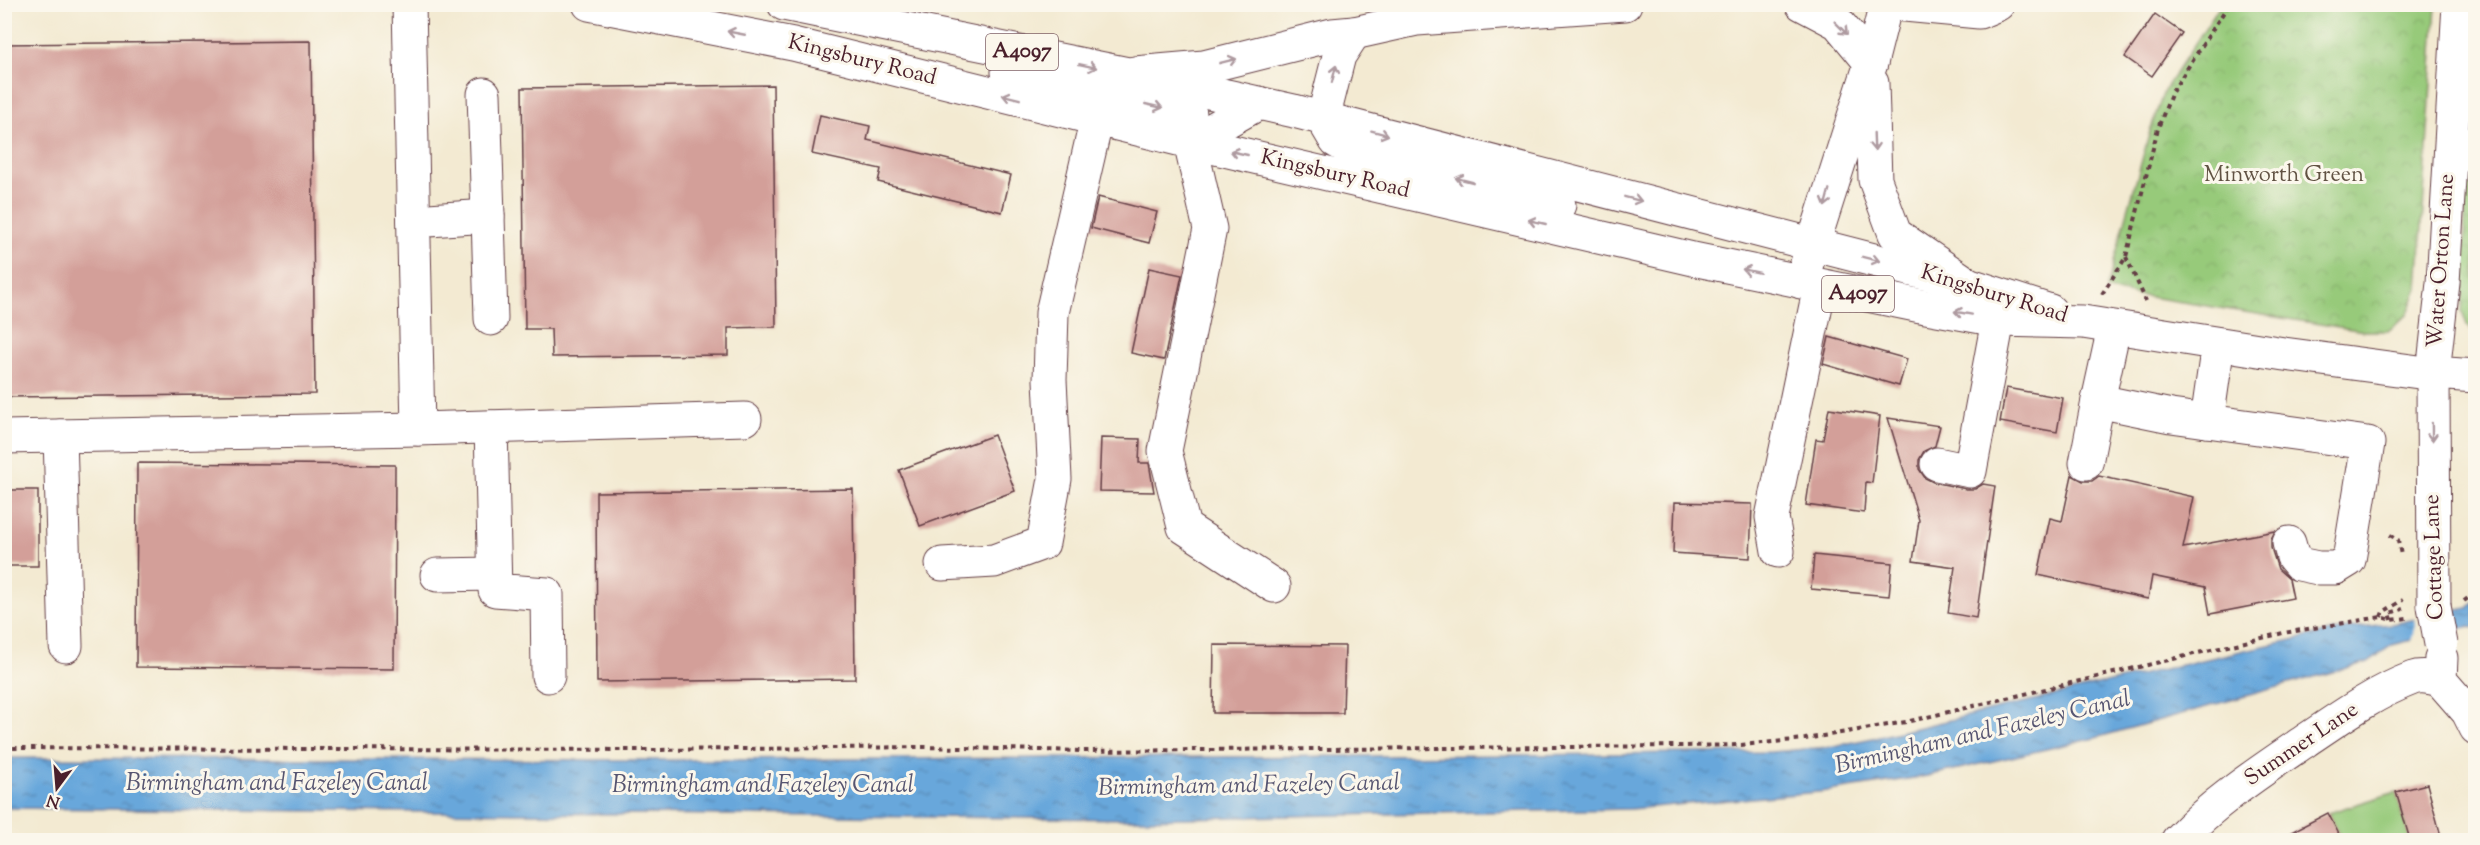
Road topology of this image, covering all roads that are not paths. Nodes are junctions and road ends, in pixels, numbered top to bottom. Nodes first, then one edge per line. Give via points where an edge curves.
1 (409, 4) edge
2 (589, 4) edge
3 (773, 4) edge
4 (784, 4) edge
5 (1625, 4) edge
6 (1802, 4) edge
7 (1886, 4) edge
8 (1894, 4) edge
9 (1998, 4) edge
10 (2459, 4) edge
11 (1354, 33) junction
12 (2466, 41) edge
13 (1871, 63) junction
14 (1128, 74) junction
15 (484, 94) dead end
16 (1259, 103) junction
17 (1097, 118) junction
18 (1323, 119) junction
19 (1190, 142) junction
20 (488, 216) junction
21 (414, 221) junction
22 (1635, 245) junction
23 (1814, 245) junction
24 (1810, 284) junction
25 (1967, 284) junction
26 (491, 319) dead end
27 (1998, 320) junction
28 (2099, 325) junction
29 (2218, 344) junction
30 (2433, 373) junction
31 (2475, 376) edge
32 (2098, 401) junction
33 (745, 419) dead end
34 (2207, 421) junction
35 (491, 427) junction
36 (418, 429) junction
37 (60, 436) junction
38 (4, 437) edge
39 (2085, 463) dead end
40 (1937, 464) dead end
41 (2289, 543) dead end
42 (1778, 551) dead end
43 (942, 564) dead end
44 (494, 574) junction
45 (436, 575) dead end
46 (1274, 586) dead end
47 (66, 646) dead end
48 (548, 676) dead end
49 (2440, 680) junction
50 (2475, 728) edge
51 (2178, 840) edge

1 - 21 main road
17 -> 2 main road, Kingsbury Road / A4097 via 793,44
3 -> 19 main road via 883,42 1190,114
4 -> 14 main road, Kingsbury Road / A4097
5 - 11 main road via 1417,19
6 -> 13 main road via 1838,23
7 - 13 main road
8 - 9 main road via 1980,12
10 - 12 main road, Water Orton Lane
14 -> 11 main road via 1204,67
18 -> 11 main road via 1339,56
12 - 30 main road, Water Orton Lane
13 -> 23 main road
13 -> 25 main road via 1875,180 1895,234
14 - 16 main road, Kingsbury Road / A4097
15 - 20 main road
16 - 18 main road, Kingsbury Road / A4097
16 - 19 main road
17 - 19 main road, Kingsbury Road / A4097
17 - 43 main road via 1052,313 1054,479 1043,543 994,561
22 -> 18 main road via 1557,203 1357,153 1336,141
18 -> 23 main road, Kingsbury Road / A4097
22 -> 19 main road, Kingsbury Road / A4097
19 - 46 main road via 1210,229 1165,451 1184,527
20 - 21 main road
20 - 26 main road
21 - 36 main road
24 -> 22 main road, Kingsbury Road / A4097
23 - 24 main road
23 -> 25 main road, Kingsbury Road / A4097
27 -> 24 main road, Kingsbury Road / A4097
24 - 42 main road via 1772,517
25 - 28 main road, Kingsbury Road / A4097
27 - 28 main road, Kingsbury Road / A4097
27 - 40 main road via 1970,471
28 - 29 main road, Kingsbury Road / A4097
28 - 32 main road
29 - 30 main road, Kingsbury Road / A4097
29 - 34 main road
30 - 31 main road, Kingsbury Road / A4097
30 -> 49 main road, Cottage Lane, bridge via 2427,607 2441,644
32 - 34 main road
32 - 39 main road
33 - 35 main road
34 - 41 main road via 2368,443 2349,560 2336,568 2299,564
35 - 36 main road
35 - 44 main road
36 - 37 main road
37 - 38 main road
37 - 47 main road
44 - 45 main road
44 - 48 main road via 495,590 547,594
49 - 50 main road via 2468,712
49 - 51 main road, Summer Lane via 2414,678 2353,708 2215,805

